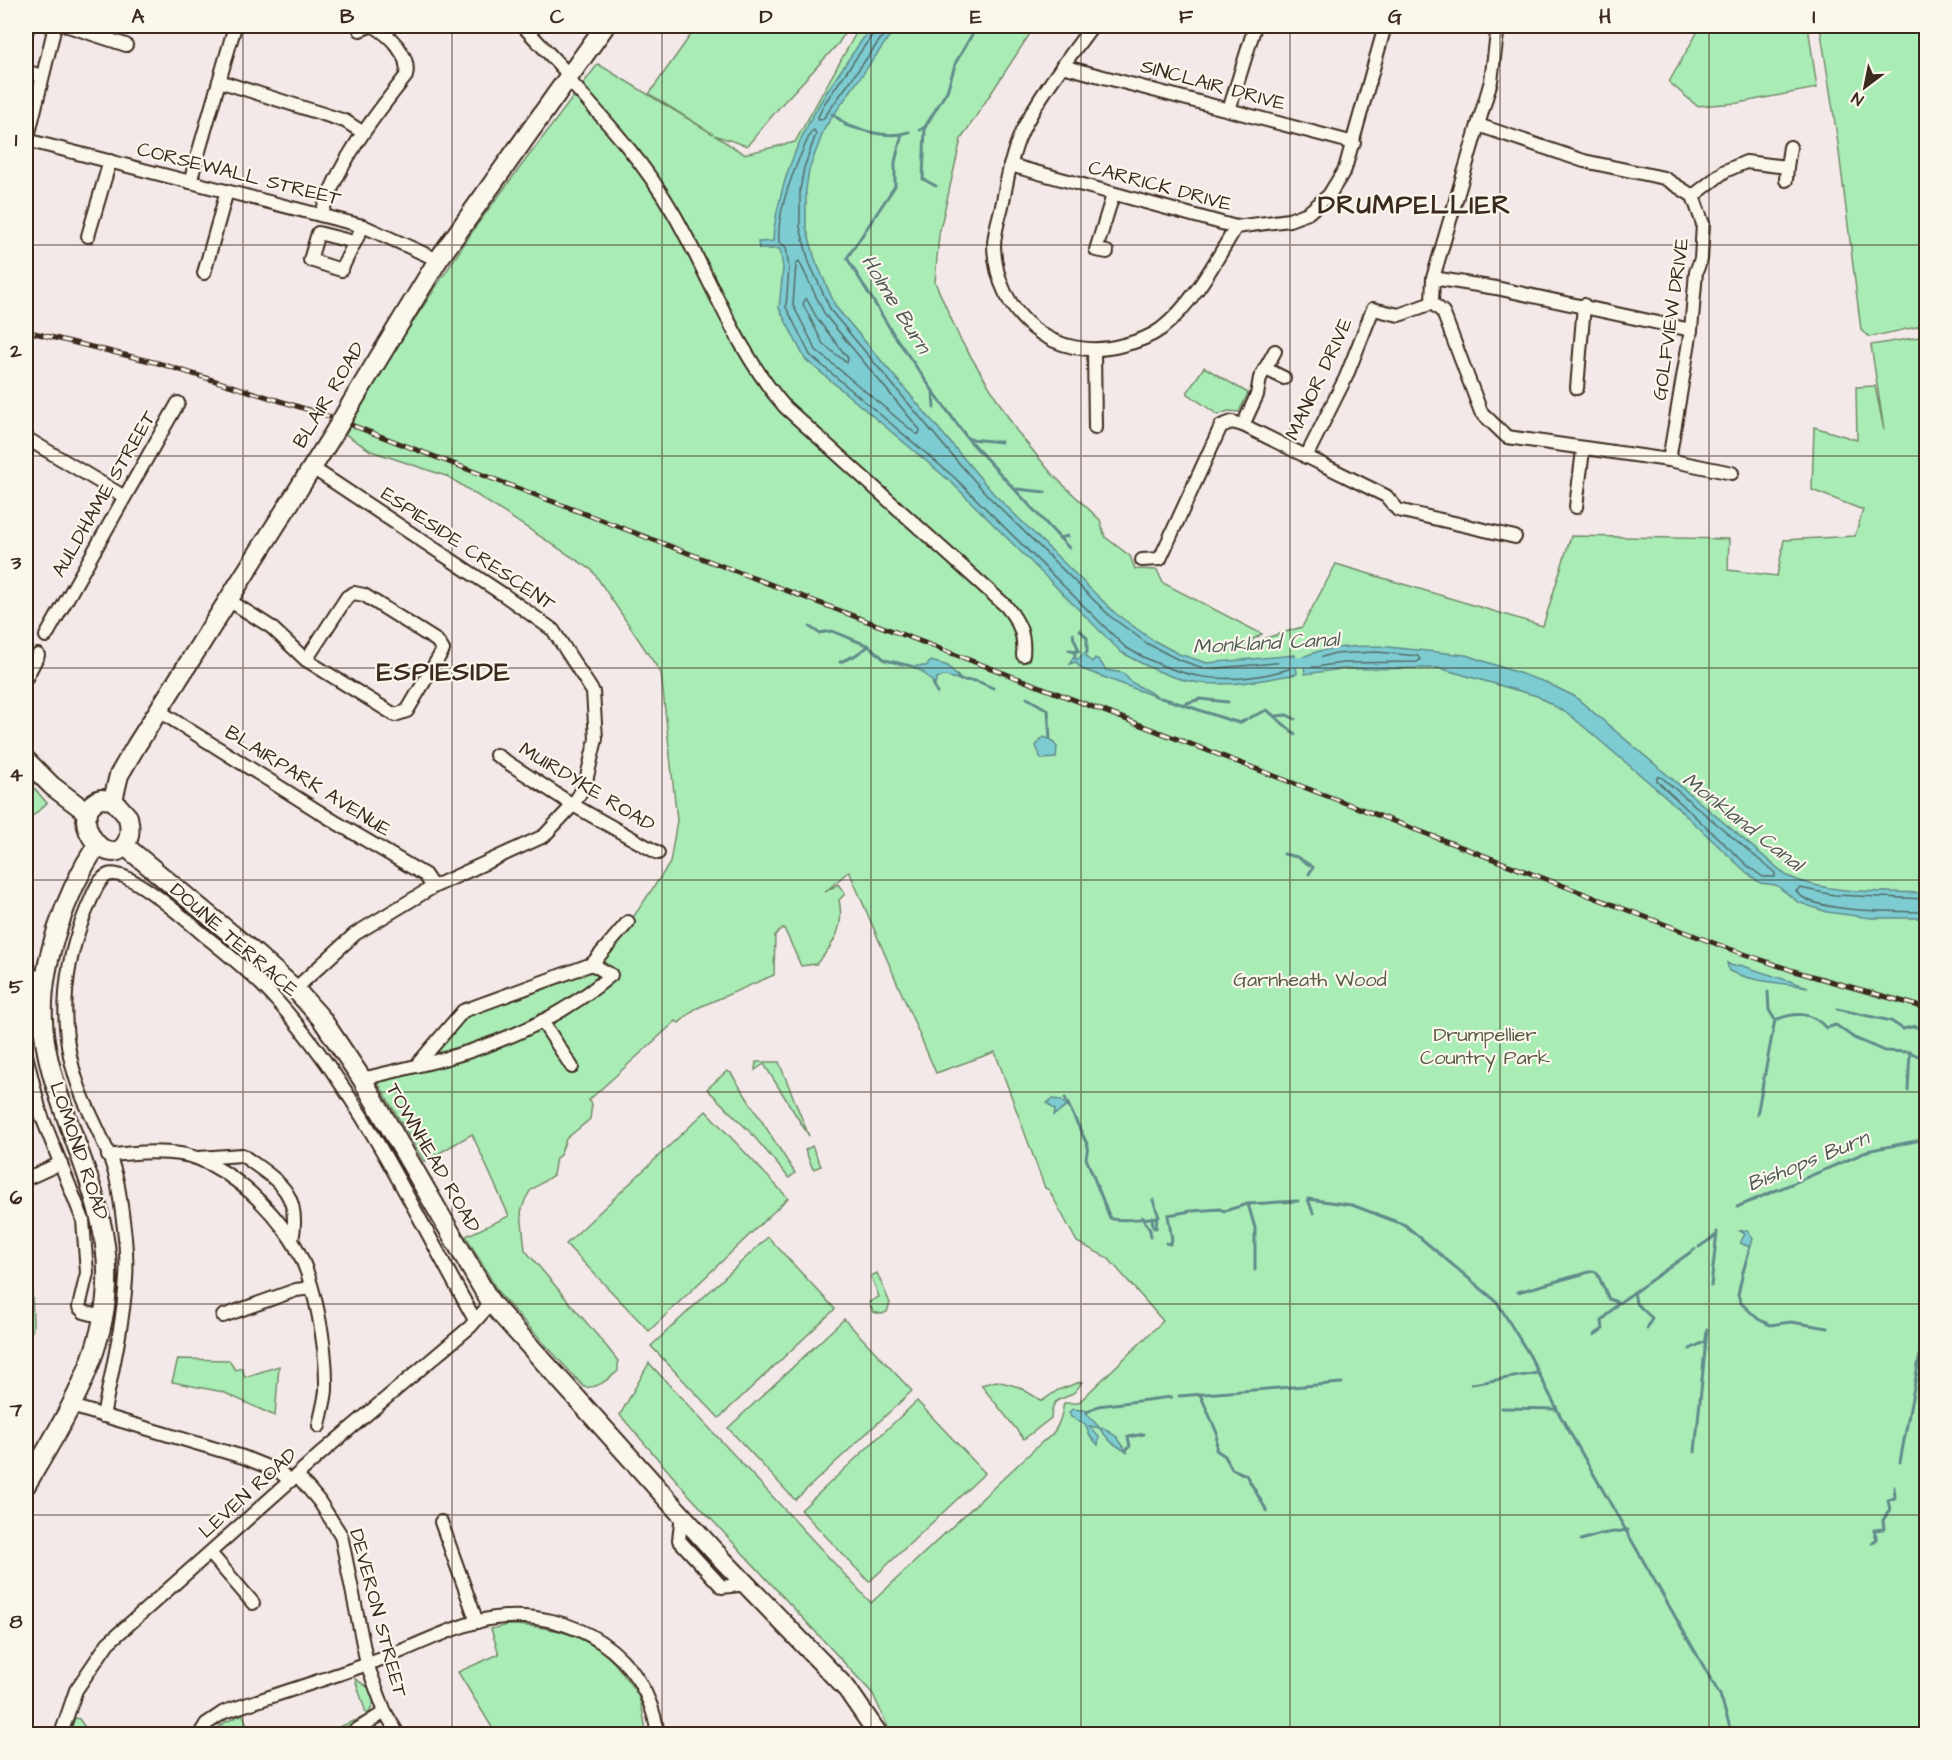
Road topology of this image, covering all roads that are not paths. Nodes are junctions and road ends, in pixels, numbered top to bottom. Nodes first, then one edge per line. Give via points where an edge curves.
1 (28, 26) edge
2 (55, 26) edge
3 (68, 26) edge
4 (235, 26) edge
5 (523, 26) edge
6 (605, 26) edge
7 (1092, 26) edge
8 (1255, 26) edge
9 (1385, 26) edge
10 (1498, 26) edge
11 (368, 27) edge
12 (26, 33) edge
13 (126, 45) dead end
14 (1062, 66) junction
15 (26, 71) edge
16 (41, 76) junction
17 (568, 77) junction
18 (219, 81) junction
19 (1229, 110) junction
20 (1478, 125) junction
21 (362, 132) junction
22 (26, 140) edge
23 (1354, 143) junction
24 (1790, 147) dead end
25 (110, 161) junction
26 (1010, 165) junction
27 (190, 182) junction
28 (227, 191) junction
29 (1113, 195) junction
30 (1694, 196) junction
31 (321, 215) junction
32 (363, 226) junction
33 (1236, 227) junction
34 (88, 236) dead end
35 (354, 242) dead end
36 (1097, 250) dead end
37 (438, 260) junction
38 (204, 273) dead end
39 (1433, 278) junction
40 (1432, 303) junction
41 (1584, 305) junction
42 (1691, 330) junction
43 (1094, 351) junction
44 (1275, 351) dead end
45 (1266, 369) junction
46 (1284, 378) dead end
47 (1577, 388) dead end
48 (178, 403) dead end
49 (1243, 425) junction
50 (1095, 428) dead end
51 (26, 438) edge
52 (1583, 450) junction
53 (1306, 457) junction
54 (1669, 460) junction
55 (311, 467) junction
56 (1732, 473) dead end
57 (123, 496) junction
58 (1576, 507) dead end
59 (1515, 537) dead end
60 (1142, 560) dead end
61 (230, 602) junction
62 (46, 636) dead end
63 (38, 655) dead end
64 (1023, 655) dead end
65 (306, 660) junction
66 (26, 678) edge
67 (159, 711) junction
68 (496, 755) dead end
69 (26, 760) edge
70 (113, 800) junction
71 (573, 805) junction
72 (88, 813) junction
73 (97, 844) junction
74 (125, 846) junction
75 (658, 853) dead end
76 (119, 873) joint
77 (433, 887) junction
78 (628, 922) dead end
79 (592, 964) junction
80 (26, 976) edge
81 (45, 977) junction
82 (295, 989) junction
83 (542, 1021) junction
84 (26, 1055) edge
85 (350, 1063) junction
86 (416, 1066) junction
87 (572, 1067) dead end
88 (334, 1075) junction
89 (362, 1079) junction
90 (81, 1092) junction
91 (60, 1098) junction
92 (108, 1156) junction
93 (197, 1158) junction
94 (62, 1163) junction
95 (26, 1179) edge
96 (292, 1240) junction
97 (311, 1288) junction
98 (491, 1303) junction
99 (223, 1316) dead end
100 (103, 1317) junction
101 (475, 1320) junction
102 (71, 1406) junction
103 (103, 1416) junction
104 (319, 1426) dead end
105 (294, 1478) junction
106 (26, 1485) edge
107 (441, 1522) dead end
108 (210, 1553) junction
109 (253, 1603) dead end
110 (477, 1622) junction
111 (367, 1664) junction
112 (385, 1712) junction
113 (61, 1734) edge
114 (200, 1734) edge
115 (350, 1734) edge
116 (398, 1734) edge
117 (658, 1734) edge
118 (878, 1734) edge

1 - 12 street
2 - 16 street
3 - 13 street
4 - 18 street
5 - 17 street
6 - 17 street, BLAIR ROAD
7 - 14 street
8 - 19 street
9 - 23 street, CARRICK DRIVE
10 - 20 street via 1491,81
11 - 21 street via 403,54 407,69 406,76
14 - 19 street, SINCLAIR DRIVE
14 - 26 street via 1022,131
15 - 16 street
16 - 22 street
17 - 37 street, BLAIR ROAD
17 - 64 street via 635,155 673,212 762,382 1006,606 1021,626
18 - 21 street via 345,121
18 - 27 street
19 - 23 street, SINCLAIR DRIVE
20 - 30 street via 1584,161 1664,178
20 - 39 street
21 - 31 street via 336,177
22 - 25 street, CORSEWALL STREET
23 - 33 street, CARRICK DRIVE via 1346,169 1329,195 1308,213 1289,220
24 - 30 street via 1786,173 1746,162 1725,171
25 - 27 street, CORSEWALL STREET
25 - 34 street
26 - 29 street, CARRICK DRIVE
26 - 43 street via 994,243 1001,286 1021,317 1037,332 1057,343
27 - 28 street, CORSEWALL STREET
28 - 31 street, CORSEWALL STREET
28 - 38 street
29 - 33 street, CARRICK DRIVE
29 - 36 street
30 - 42 street, GOLFVIEW DRIVE via 1703,224
31 - 32 street, CORSEWALL STREET
32 - 35 street
32 - 37 street, CORSEWALL STREET
33 - 43 street via 1200,284 1160,329 1138,341
37 - 55 street, BLAIR ROAD, bridge
39 - 40 street
39 - 41 street
40 - 52 street via 1443,312 1481,412 1498,431 1507,437
40 - 53 street, MANOR DRIVE via 1399,315 1372,309 1346,377
41 - 42 street
41 - 47 street
42 - 54 street, GOLFVIEW DRIVE
43 - 50 street
44 - 45 street
45 - 46 street
45 - 49 street
48 - 57 street, AULDHAME STREET
49 - 53 street
49 - 60 street via 1232,422 1221,426 1160,559
51 - 57 street
52 - 54 street
52 - 58 street
53 - 59 street via 1386,496 1398,510
54 - 56 street
55 - 61 street, BLAIR ROAD
55 - 71 street, ESPIESIDE CRESCENT via 553,630 593,692 596,739 585,785
57 - 62 street, AULDHAME STREET
61 - 65 street via 271,627
61 - 67 street, BLAIR ROAD
63 - 66 street
65 - 65 street via 398,715 407,711 443,650 437,641 364,595 354,593 347,597
67 - 70 street, BLAIR ROAD via 119,775
67 - 77 street, BLAIRPARK AVENUE via 425,875
68 - 71 street, MUIRDYKE ROAD
69 - 72 street
70 - 72 street via 96,801
70 - 74 street via 128,817 130,831
71 - 75 street, MUIRDYKE ROAD
71 - 77 street, ESPIESIDE CRESCENT via 544,836
72 - 73 street via 87,825
73 - 74 street via 113,852
73 - 81 street, LOMOND ROAD via 64,910
74 - 82 street, TOWNHEAD ROAD
76 - 88 street, DOUNE TERRACE via 160,899 265,988
76 - 90 street, LOMOND ROAD via 105,876 94,892 65,978 67,1038
77 - 82 street, ESPIESIDE CRESCENT via 355,934
78 - 79 street
79 - 83 street via 611,975
79 - 86 street via 463,1011
80 - 81 street
81 - 91 street, LOMOND ROAD via 43,1022
82 - 85 street, TOWNHEAD ROAD via 321,1018
83 - 86 street via 495,1045
83 - 87 street
84 - 94 street, LOMOND ROAD via 40,1112
85 - 88 street
85 - 89 street, TOWNHEAD ROAD
86 - 89 street
88 - 101 street, DOUNE TERRACE via 376,1141
89 - 98 street, TOWNHEAD ROAD
90 - 91 street, LOMOND ROAD
90 - 92 street, LOMOND ROAD
91 - 100 street, LOMOND ROAD via 100,1215 106,1264
92 - 93 street via 152,1153
92 - 103 street, LOMOND ROAD via 119,1188 126,1276
93 - 96 street via 242,1185
93 - 96 street via 242,1155 285,1186 295,1224
94 - 95 street
94 - 100 street, LOMOND ROAD via 83,1221 87,1274 79,1307
96 - 97 street
97 - 99 street
97 - 104 street via 324,1347 326,1391
98 - 101 street, LEVEN ROAD
98 - 118 street, TOWNHEAD ROAD via 746,1584 847,1689
100 - 102 street, LOMOND ROAD via 88,1370
101 - 105 street, LEVEN ROAD
102 - 103 street, DEVERON STREET
102 - 106 street, LOMOND ROAD
103 - 105 street, DEVERON STREET via 243,1457
105 - 108 street, LEVEN ROAD
105 - 111 street, DEVERON STREET via 319,1501 341,1535
107 - 110 street
108 - 109 street
108 - 113 street, LEVEN ROAD via 108,1643 76,1690
110 - 111 street
110 - 117 street via 528,1616 571,1624 608,1647 636,1676
111 - 112 street, DEVERON STREET
111 - 114 street via 224,1712 213,1718
112 - 115 street
112 - 116 street, DEVERON STREET

